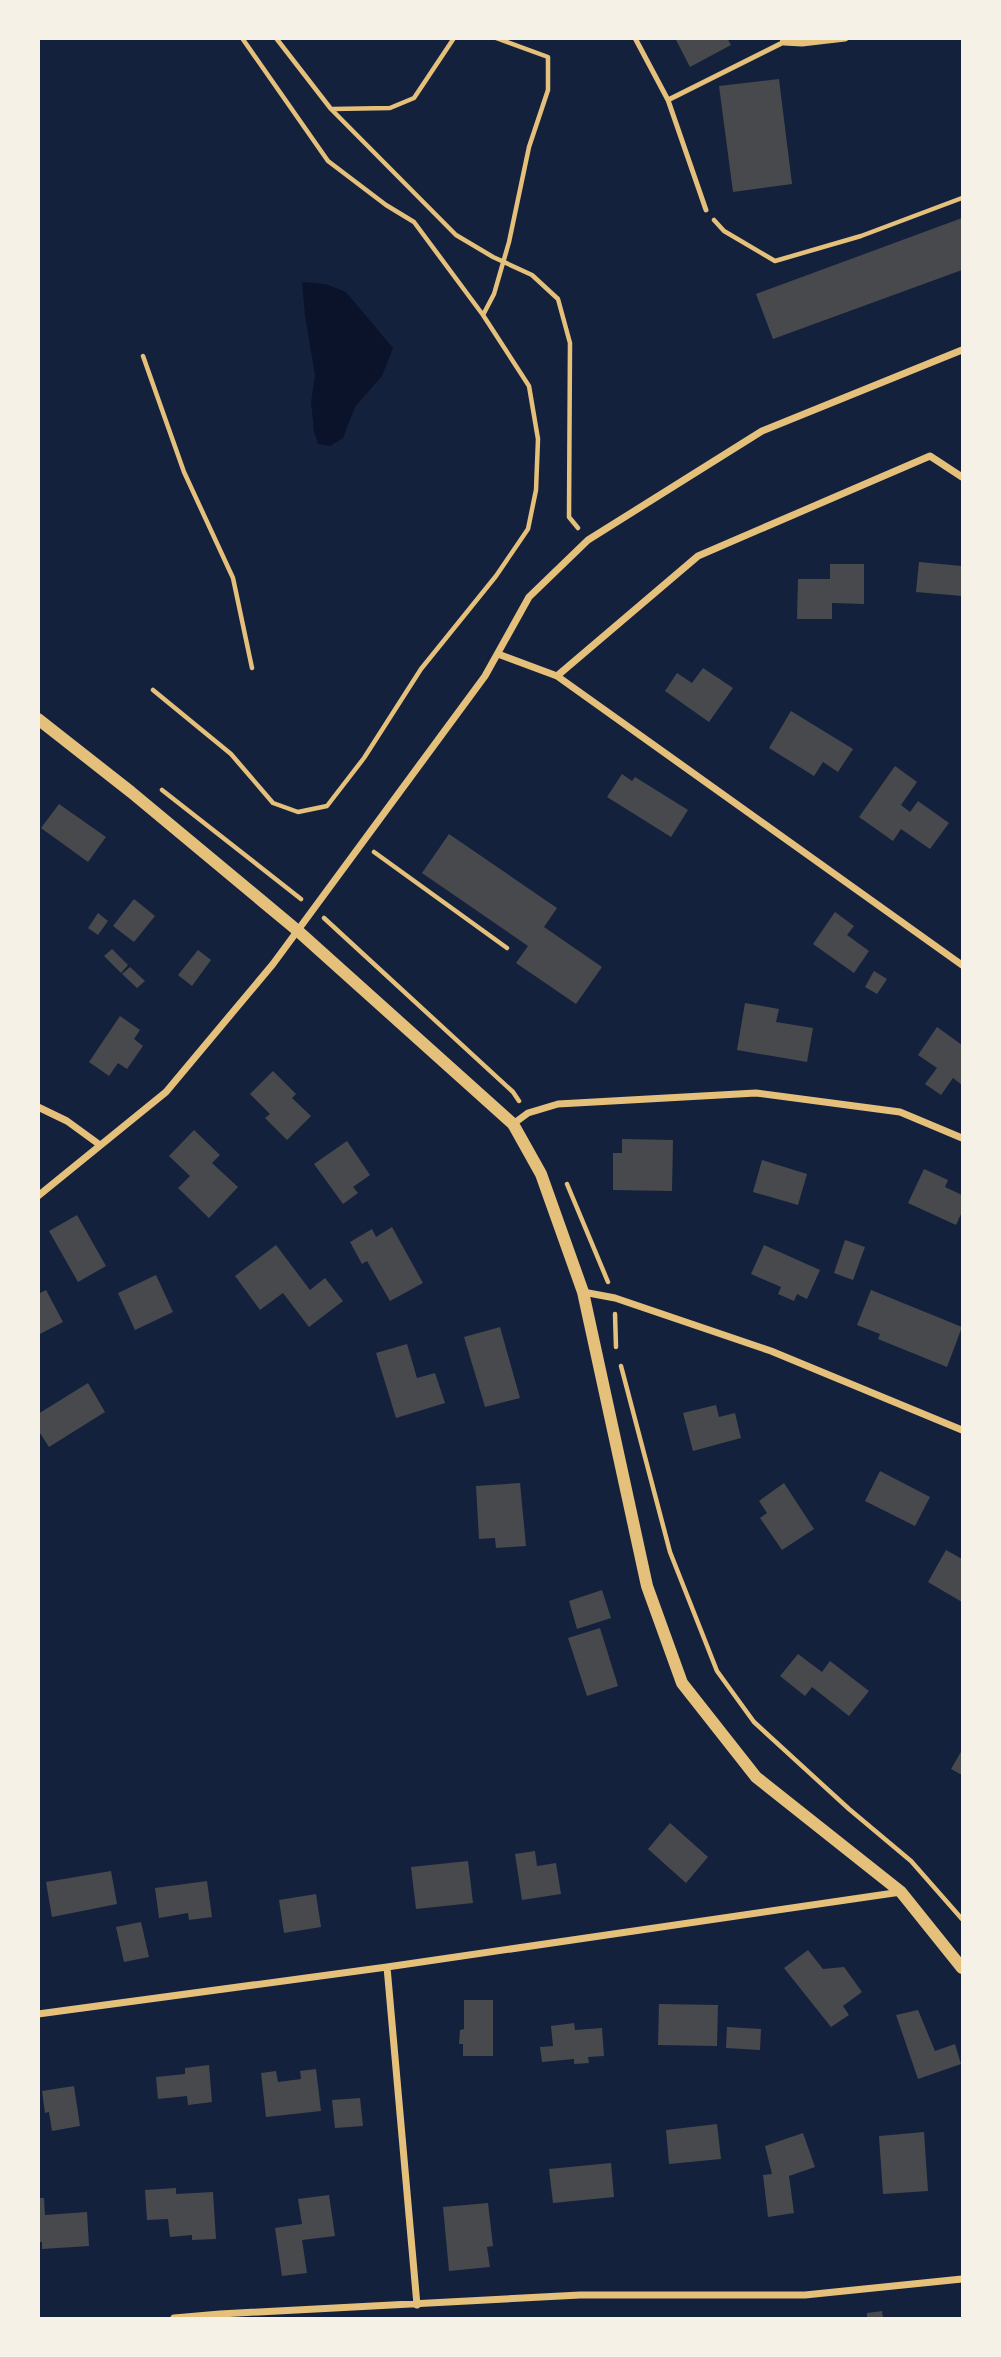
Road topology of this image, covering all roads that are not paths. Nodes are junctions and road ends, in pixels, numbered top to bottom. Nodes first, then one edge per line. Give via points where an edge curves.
1 (635, 38) edge
2 (845, 38) edge
3 (783, 40) edge
4 (668, 100) junction
5 (706, 210) road end
6 (962, 350) edge
7 (962, 477) edge
8 (498, 654) junction
9 (557, 676) junction
10 (38, 719) edge
11 (298, 931) junction
12 (962, 965) edge
13 (38, 1107) edge
14 (513, 1124) junction
15 (962, 1138) edge
16 (100, 1145) junction
17 (38, 1196) edge
18 (583, 1292) junction
19 (962, 1430) edge
20 (901, 1892) junction
21 (387, 1967) junction
22 (962, 1968) edge
23 (38, 2014) edge
24 (962, 2279) edge
25 (417, 2305) junction
26 (174, 2319) edge

1 - 4 lane
2 - 3 street via 802,43
3 - 4 lane
4 - 5 lane
6 - 8 street via 762,431 588,540 529,597
7 - 9 street via 930,456 698,556
8 - 9 street
8 - 11 street
9 - 12 street
10 - 11 street
11 - 14 street
11 - 16 street via 166,1092
13 - 16 street
14 - 15 street via 558,1104 756,1093 900,1112
14 - 18 street via 541,1174
16 - 17 street
18 - 19 street via 615,1298 771,1351
18 - 20 street via 647,1586 682,1683 757,1777
20 - 21 street
20 - 22 street
21 - 23 street
21 - 25 street
24 - 25 street via 805,2295 580,2295
25 - 26 street

